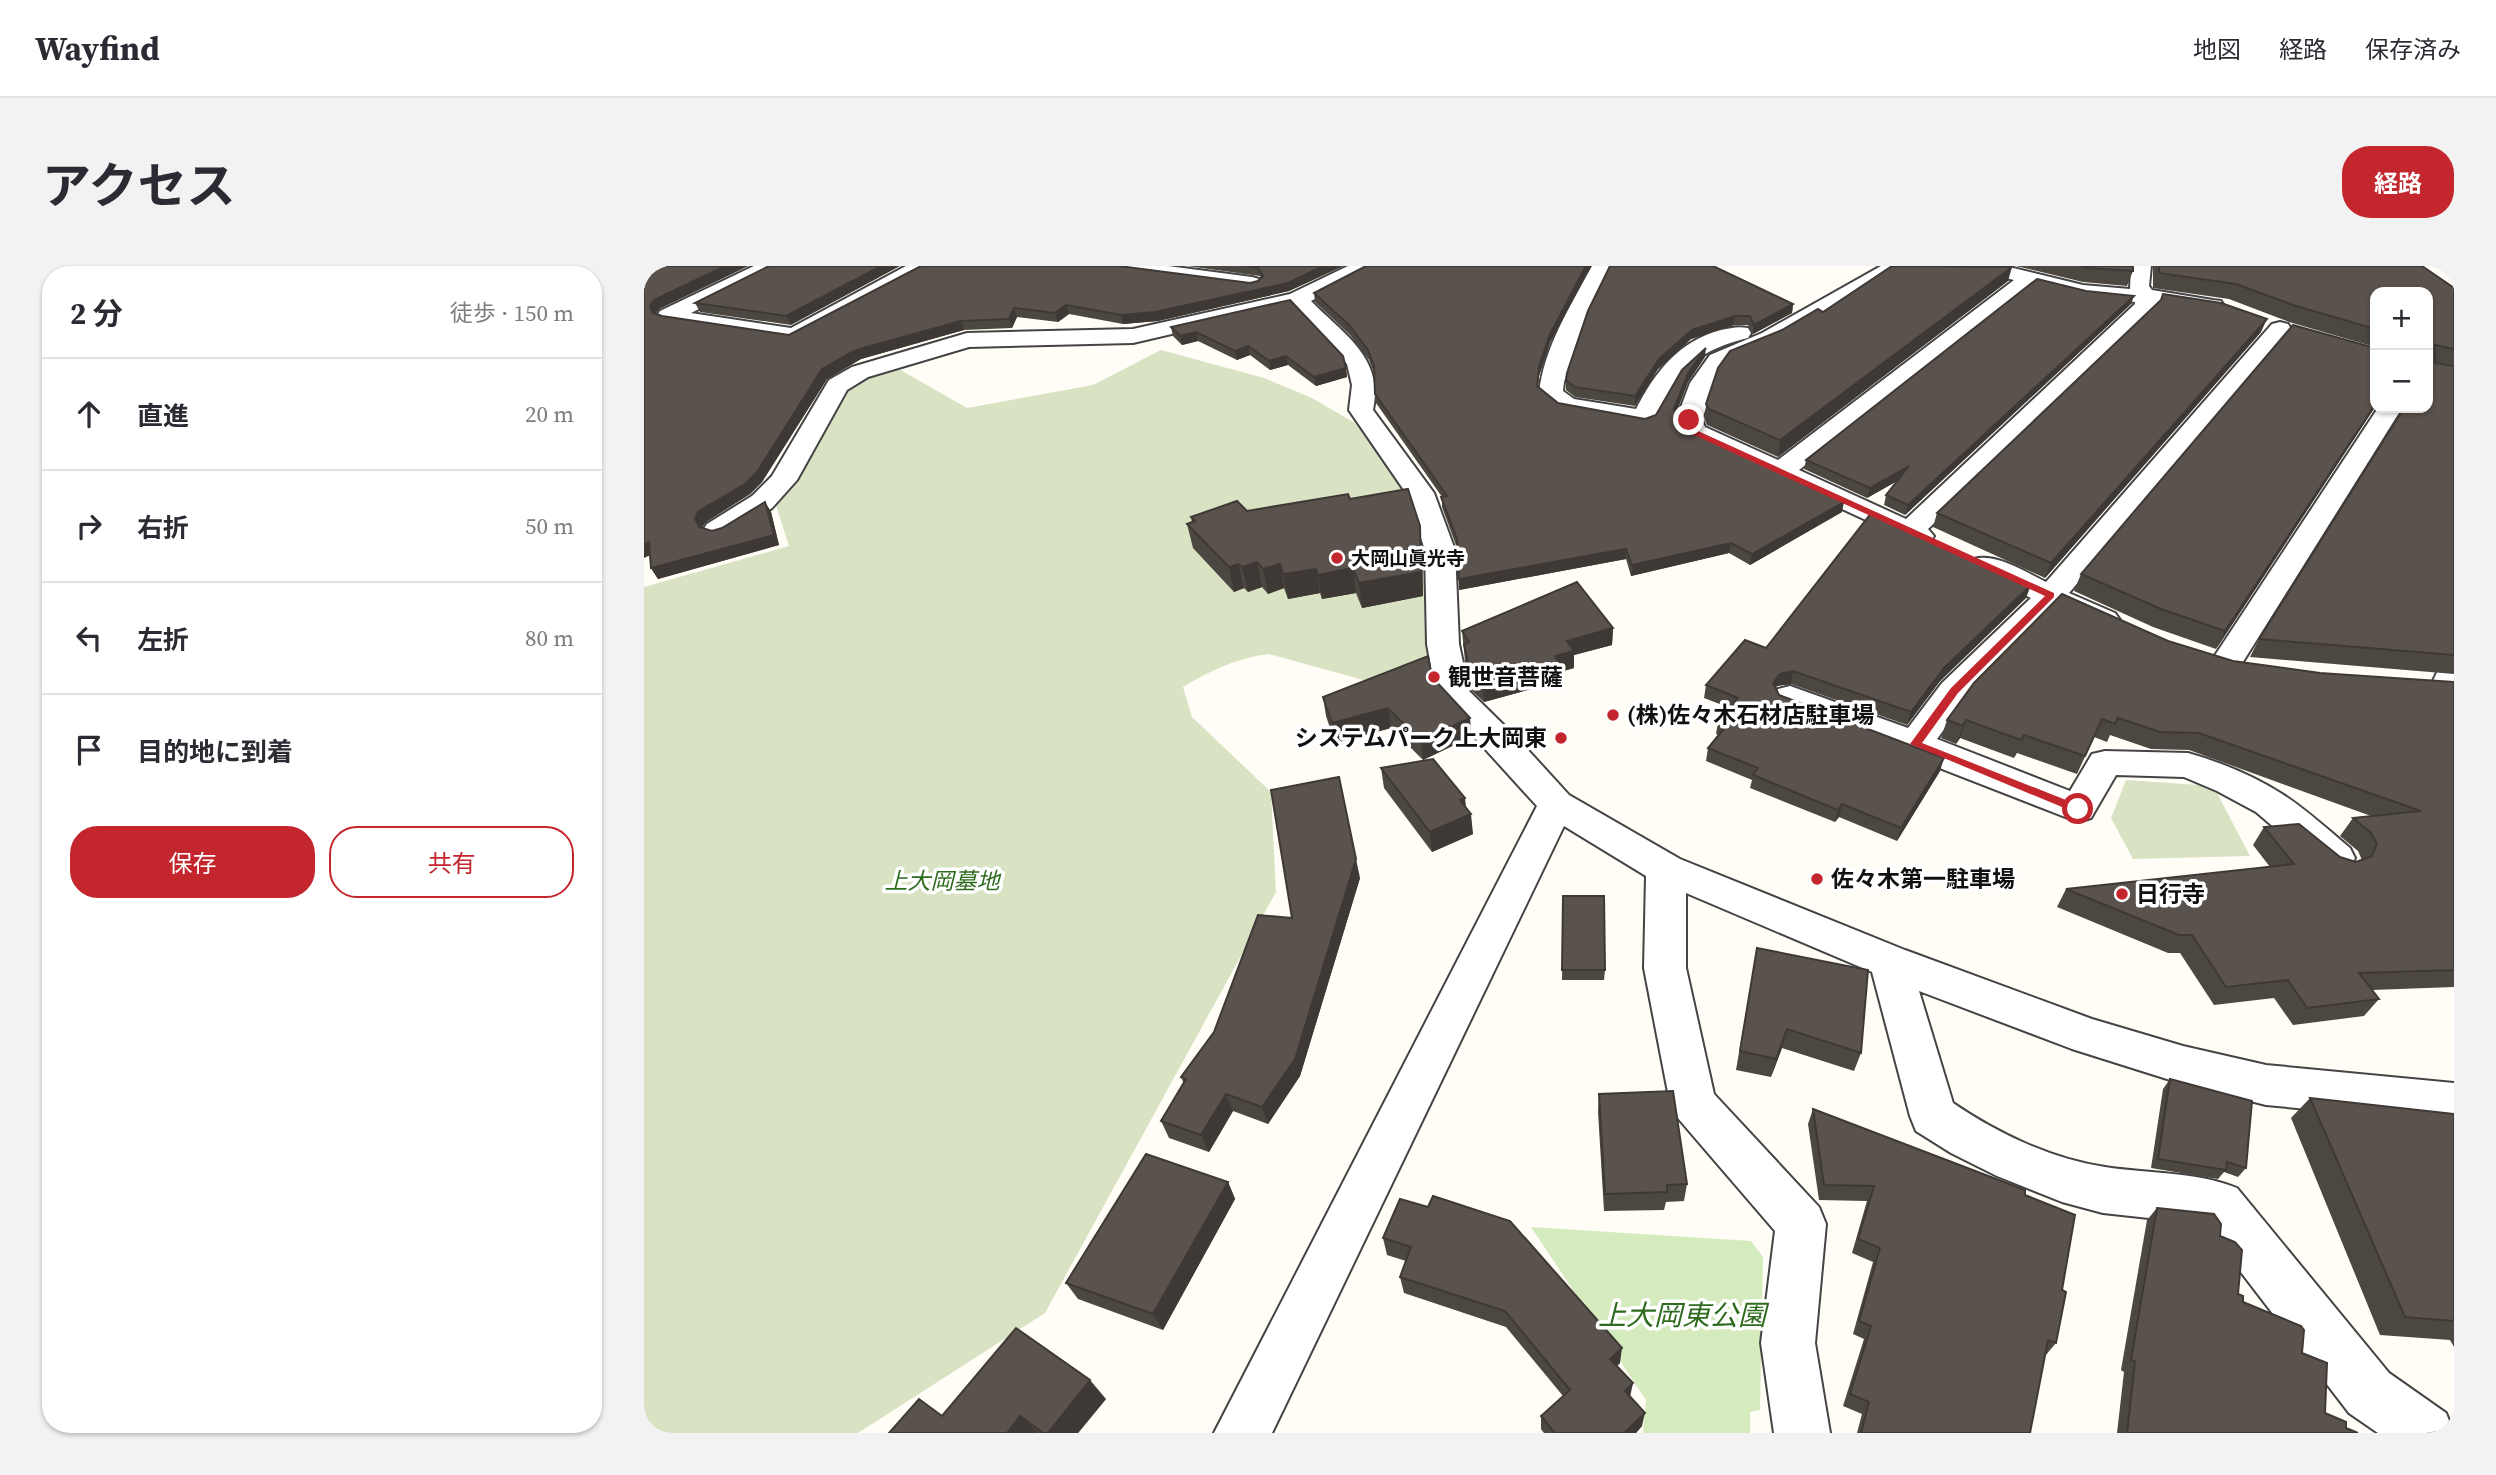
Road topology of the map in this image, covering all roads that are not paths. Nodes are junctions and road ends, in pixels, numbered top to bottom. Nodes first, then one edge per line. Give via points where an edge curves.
1 (770, 266) edge
2 (920, 266) edge
3 (1120, 266) edge
4 (1602, 266) edge
5 (1896, 266) edge
6 (1980, 266) edge
7 (2141, 266) edge
8 (1368, 267) edge
9 (2029, 279) junction
10 (1252, 283) edge
11 (1303, 293) junction
12 (2146, 297) junction
13 (2233, 312) edge
14 (2280, 329) dead end
15 (1770, 338) junction
16 (2387, 413) edge
17 (1781, 471) junction
18 (717, 530) edge
19 (1909, 531) junction
20 (2050, 595) junction
21 (2130, 631) edge
22 (2224, 664) edge
23 (1790, 696) edge
24 (1915, 744) junction
25 (1556, 804) junction
26 (2342, 863) edge
27 (1666, 869) junction
28 (1890, 962) junction
29 (2454, 1103) edge
30 (1242, 1433) edge
31 (1802, 1433) edge
32 (2426, 1433) edge

1 - 2 street via 668,316 794,335
3 - 10 street
4 - 15 street via 1574,319 1552,382 1551,394 1567,405 1644,418 1665,375 1689,351 1736,333
5 - 15 street
6 - 9 street
7 - 12 street via 2140,286
8 - 11 street
9 - 12 street
9 - 17 street
11 - 18 street via 1133,337 967,340 859,372 838,385 783,480 762,502
11 - 25 street via 1357,361 1364,373 1362,410 1420,493 1440,550 1443,644 1453,695
12 - 13 street
12 - 19 street via 2146,306
14 - 20 street
15 - 17 street via 1718,360 1702,383 1689,420 1695,432
16 - 22 street
17 - 19 street
19 - 20 street
20 - 21 street
20 - 24 street via 1954,691
23 - 24 street
24 - 26 street via 2078,809 2105,763 2188,765 2269,803
25 - 27 street
25 - 30 street
27 - 28 street
27 - 31 street via 1665,968 1693,1103 1801,1224 1788,1343
28 - 29 street via 2088,1036 2195,1068 2266,1085
28 - 32 street via 1933,1116 1952,1131 2074,1185 2191,1196 2219,1204 2370,1393

